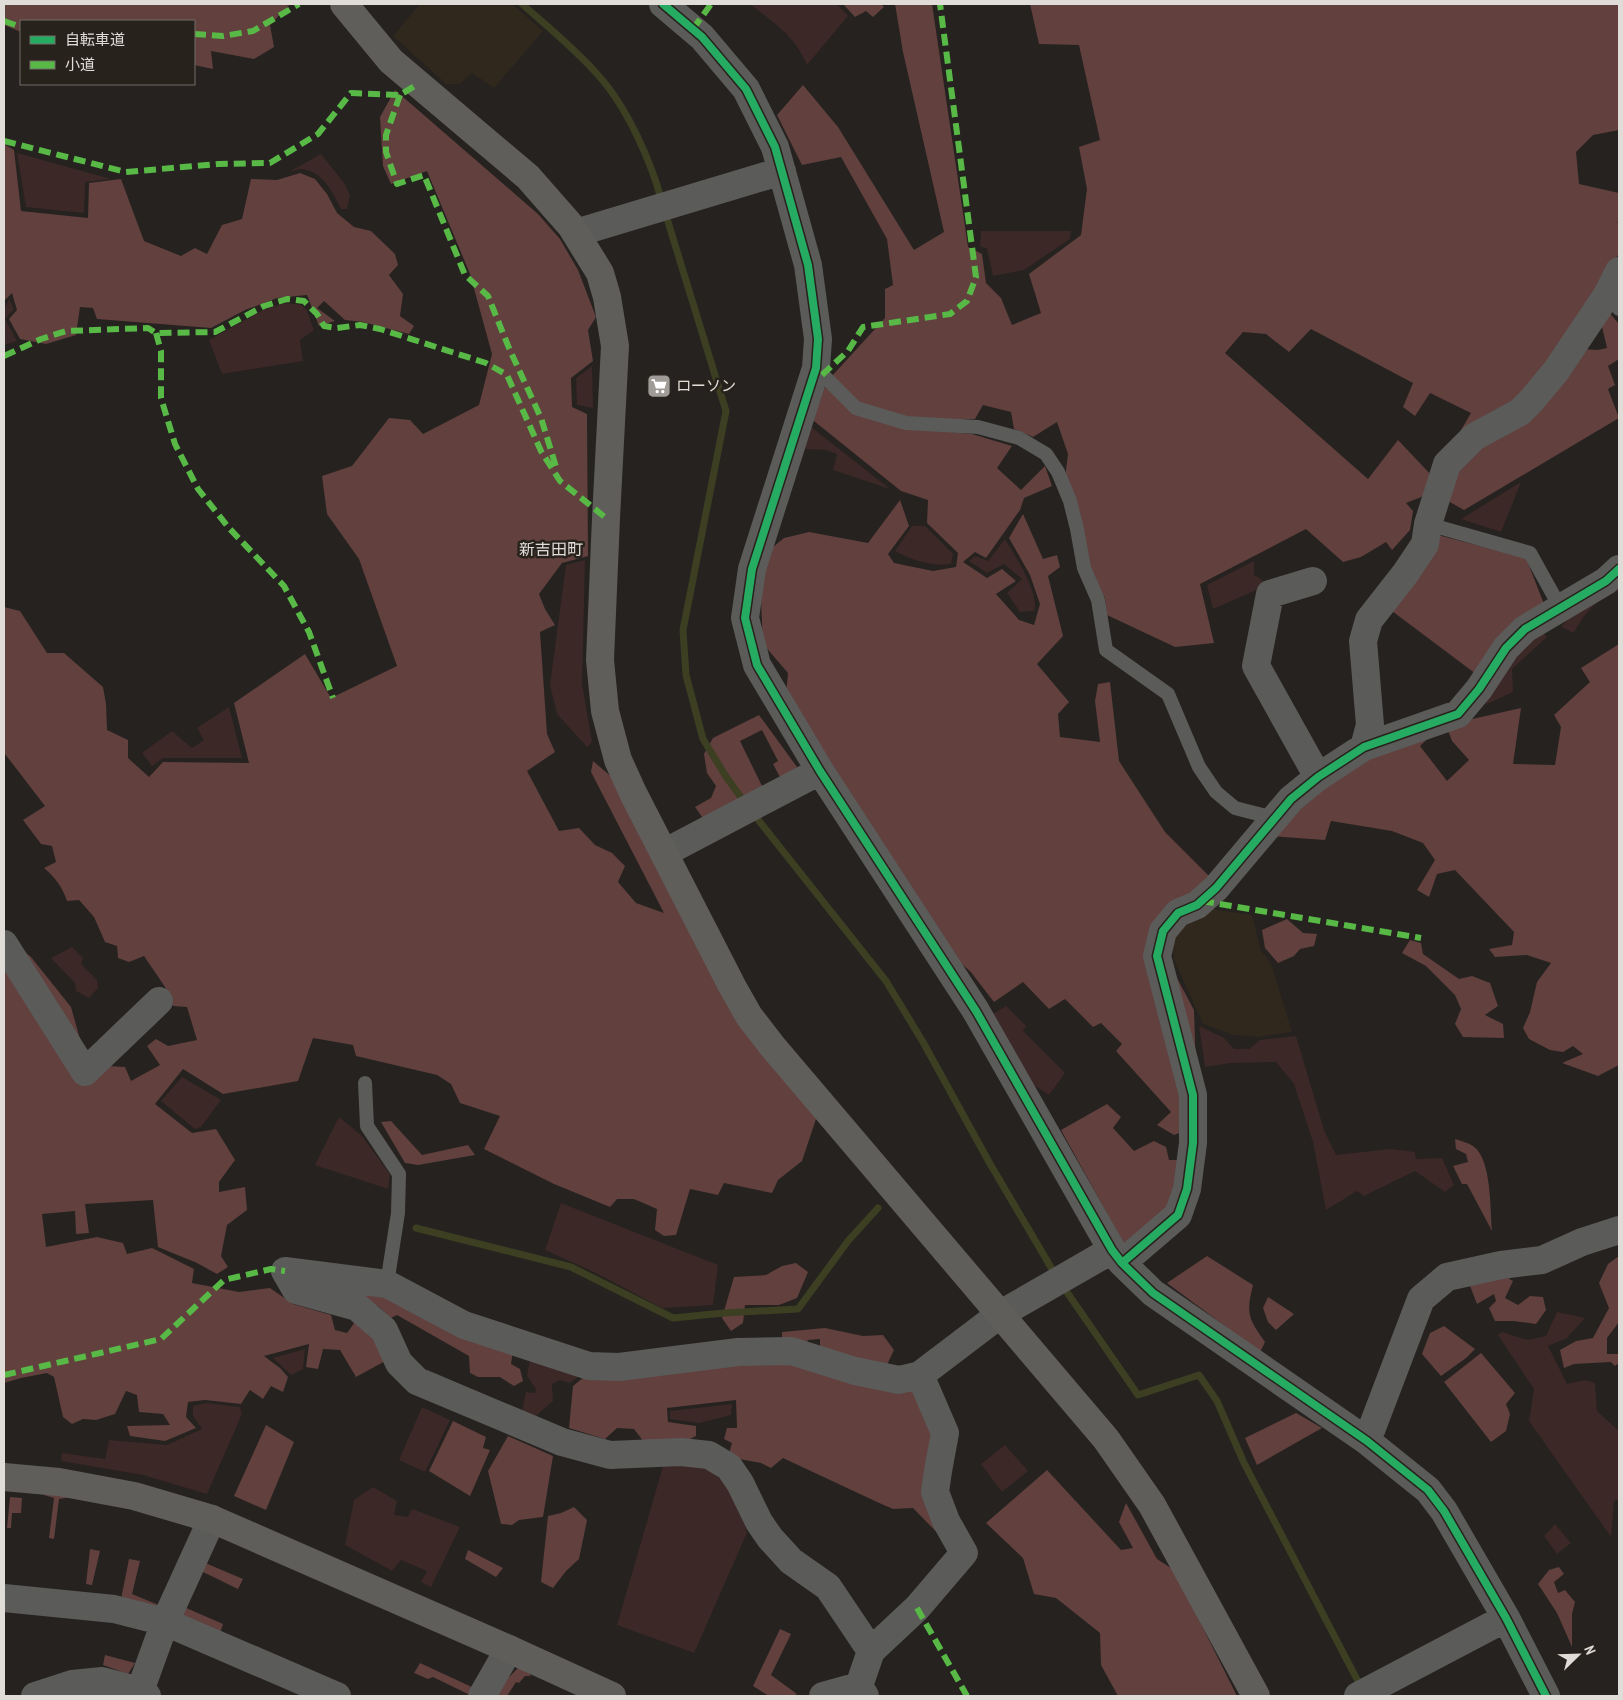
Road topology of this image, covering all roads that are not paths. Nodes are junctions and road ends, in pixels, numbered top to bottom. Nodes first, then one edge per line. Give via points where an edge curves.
1 (344, 4) edge
2 (663, 4) edge
3 (782, 172) junction
4 (576, 233) junction
5 (1619, 271) edge
6 (1613, 302) edge
7 (816, 368) junction
8 (1428, 524) junction
9 (1619, 569) edge
10 (1313, 581) dead end
11 (1560, 608) junction
12 (1364, 747) junction
13 (820, 771) junction
14 (1318, 778) junction
15 (1274, 818) junction
16 (664, 853) junction
17 (4, 944) edge
18 (159, 1001) dead end
19 (365, 1083) dead end
20 (1619, 1230) edge
21 (1117, 1257) junction
22 (387, 1284) junction
23 (999, 1315) junction
24 (920, 1374) junction
25 (1367, 1441) junction
26 (4, 1478) edge
27 (212, 1519) junction
28 (4, 1598) edge
29 (1506, 1618) junction
30 (165, 1622) junction
31 (509, 1649) junction
32 (871, 1651) junction
33 (862, 1691) edge
34 (1364, 1693) edge
35 (144, 1694) edge
36 (35, 1696) edge
37 (337, 1696) edge
38 (482, 1696) edge
39 (612, 1696) edge
40 (823, 1696) edge
41 (1256, 1696) edge
42 (1546, 1696) edge

1 - 4 street via 391,61 528,177
2 - 3 street via 702,37 746,89 774,147
3 - 4 street
3 - 7 street via 808,265 818,339
4 - 16 street via 600,273 615,346 600,660 605,711 618,760
5 - 6 street
6 - 8 street via 1526,407 1474,436 1448,464
7 - 13 street via 752,569 746,618 757,665
7 - 15 lane via 856,408 906,423 978,427 1019,438 1046,454 1058,472 1070,501 1084,568 1098,600 1106,650 1168,694 1199,767 1216,792 1235,808
8 - 11 lane via 1530,553
8 - 12 street via 1425,544 1369,620 1364,641 1370,725
9 - 11 street
10 - 14 street via 1270,594 1256,666
11 - 12 street via 1525,629 1506,648 1458,714
12 - 14 street
13 - 16 street
13 - 21 street via 976,1011
14 - 15 street via 1291,799
15 - 21 street via 1216,888 1197,906 1178,913 1163,932 1157,956 1193,1095 1192,1152 1187,1189 1178,1215
16 - 23 street via 755,1024
17 - 18 street via 85,1072
19 - 22 lane via 367,1126 398,1174 398,1213
20 - 25 street via 1542,1260 1502,1265 1447,1278 1420,1299
21 - 23 street via 1073,1273
21 - 25 street via 1153,1293
22 - 24 street via 464,1325 589,1366 619,1367 738,1352 791,1352 899,1380
22 - 32 street via 285,1271 296,1290 357,1308 371,1319 384,1330 399,1363 417,1381 562,1442 610,1455 681,1452 708,1455 729,1467 770,1538 791,1561 828,1587
23 - 24 street
23 - 41 street via 1106,1439 1152,1505
24 - 32 street via 946,1434 935,1492 946,1521 964,1553 917,1608
25 - 29 street via 1428,1490 1444,1511
26 - 27 street via 59,1482 134,1496
27 - 30 street
27 - 31 street
28 - 30 street via 114,1609
29 - 34 street
29 - 42 street
30 - 35 street
30 - 37 street
31 - 38 street
31 - 39 street
32 - 33 street
33 - 40 street
35 - 36 street via 102,1681 72,1684

